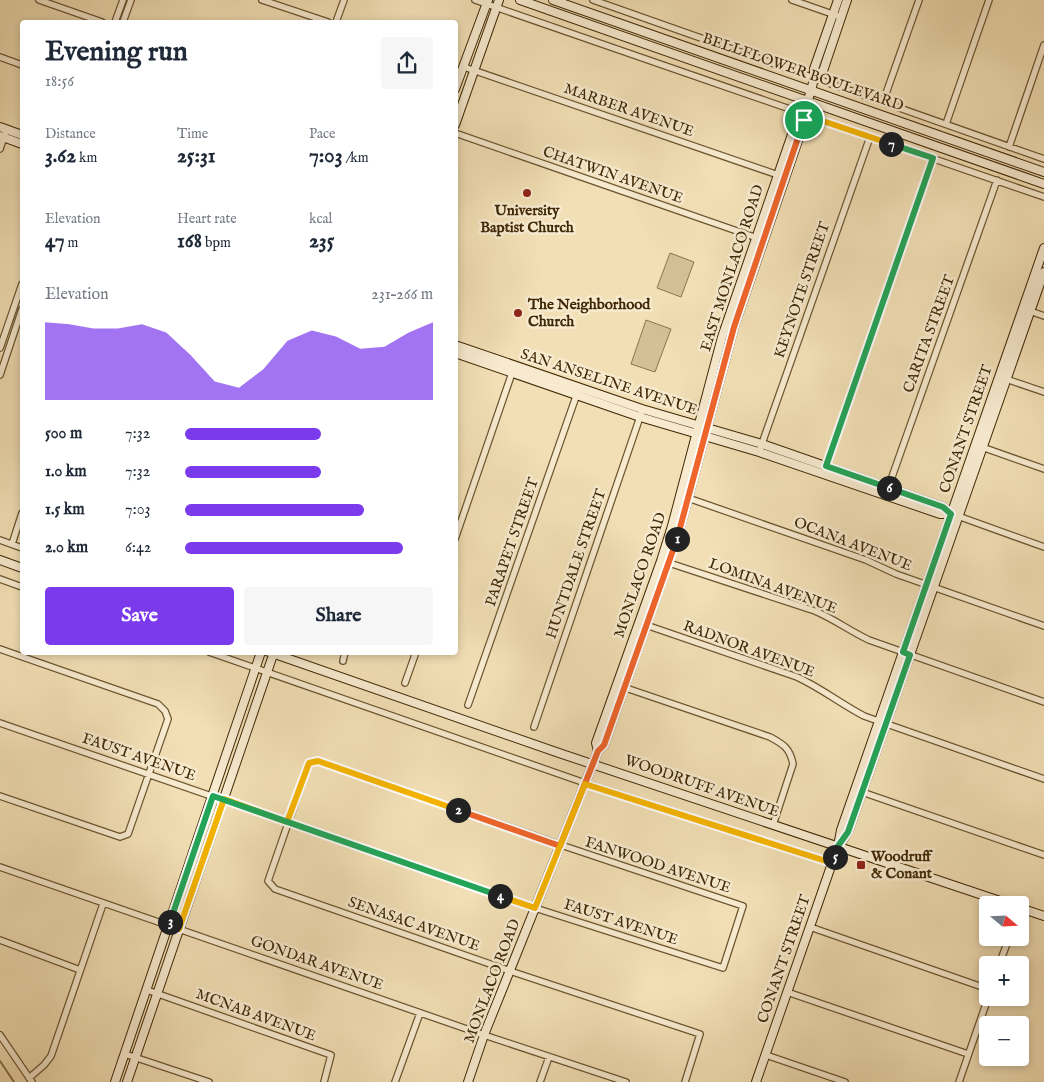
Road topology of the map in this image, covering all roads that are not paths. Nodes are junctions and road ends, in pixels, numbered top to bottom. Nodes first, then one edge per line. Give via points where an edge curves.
1 (38, 0) edge
2 (122, 0) edge
3 (131, 0) edge
4 (262, 0) edge
5 (344, 0) edge
6 (475, 0) edge
7 (520, 0) edge
8 (554, 0) edge
9 (593, 0) edge
10 (792, 0) edge
11 (838, 0) edge
12 (847, 0) edge
13 (918, 0) edge
14 (989, 0) edge
15 (487, 2) edge
16 (498, 4) edge
17 (833, 14) junction
18 (841, 17) junction
19 (96, 20) edge
20 (116, 20) edge
21 (124, 20) edge
22 (322, 20) edge
23 (337, 20) edge
24 (1044, 45) edge
25 (0, 57) edge
26 (20, 64) edge
27 (464, 67) junction
28 (474, 70) junction
29 (814, 78) junction
30 (458, 82) edge
31 (811, 89) junction
32 (806, 100) junction
33 (883, 102) junction
34 (802, 114) junction
35 (458, 116) edge
36 (946, 124) junction
37 (3, 132) edge
38 (20, 135) edge
39 (458, 135) edge
40 (870, 137) junction
41 (20, 143) edge
42 (1009, 147) junction
43 (0, 149) edge
44 (933, 158) junction
45 (1044, 159) edge
46 (1044, 172) edge
47 (781, 176) junction
48 (997, 180) junction
49 (1044, 184) edge
50 (1044, 196) edge
51 (759, 239) junction
52 (1044, 248) edge
53 (1044, 272) edge
54 (20, 290) edge
55 (1027, 310) junction
56 (20, 315) edge
57 (1044, 316) edge
58 (2, 341) junction
59 (10, 344) junction
60 (458, 346) edge
61 (0, 348) edge
62 (458, 354) edge
63 (514, 369) junction
64 (0, 375) edge
65 (1003, 377) junction
66 (577, 392) junction
67 (1044, 392) edge
68 (641, 413) junction
69 (702, 431) junction
70 (762, 444) junction
71 (979, 446) junction
72 (759, 452) junction
73 (826, 466) junction
74 (1044, 469) edge
75 (823, 475) junction
76 (887, 492) junction
77 (684, 497) junction
78 (955, 515) junction
79 (20, 519) edge
80 (458, 530) edge
81 (0, 540) edge
82 (12, 544) junction
83 (20, 547) edge
84 (1044, 547) edge
85 (0, 560) edge
86 (665, 562) junction
87 (20, 567) edge
88 (0, 579) edge
89 (20, 586) edge
90 (930, 586) junction
91 (643, 624) junction
92 (1044, 626) edge
93 (0, 649) edge
94 (906, 654) junction
95 (219, 655) edge
96 (260, 655) edge
97 (272, 655) edge
98 (278, 655) edge
99 (344, 655) edge
100 (415, 655) edge
101 (342, 661) dead end
102 (256, 668) junction
103 (268, 672) junction
104 (405, 683) dead end
105 (621, 686) junction
106 (1044, 702) edge
107 (468, 705) dead end
108 (0, 723) edge
109 (882, 723) junction
110 (534, 727) dead end
111 (594, 764) junction
112 (148, 774) junction
113 (1044, 778) edge
114 (585, 784) junction
115 (859, 791) junction
116 (0, 796) edge
117 (213, 796) junction
118 (224, 799) junction
119 (287, 822) junction
120 (773, 824) junction
121 (560, 846) junction
122 (838, 846) junction
123 (1044, 855) edge
124 (832, 863) junction
125 (0, 867) edge
126 (985, 896) edge
127 (103, 904) junction
128 (535, 908) junction
129 (1029, 911) edge
130 (1044, 916) edge
131 (169, 925) junction
132 (810, 927) junction
133 (179, 929) junction
134 (733, 938) joint
135 (0, 940) edge
136 (80, 970) junction
137 (510, 971) junction
138 (979, 985) edge
139 (146, 990) junction
140 (787, 992) junction
141 (157, 993) junction
142 (985, 1006) edge
143 (420, 1013) junction
144 (0, 1035) edge
145 (484, 1036) junction
146 (125, 1054) junction
147 (968, 1054) junction
148 (766, 1055) junction
149 (135, 1057) junction
150 (549, 1057) junction
151 (30, 1080) edge
152 (612, 1080) edge
153 (115, 1082) edge
154 (127, 1082) edge
155 (209, 1082) edge
156 (324, 1082) edge
157 (395, 1082) edge
158 (468, 1082) edge
159 (540, 1082) edge
160 (626, 1082) edge
161 (685, 1082) edge
162 (756, 1082) edge
163 (845, 1082) edge
164 (959, 1082) edge

1 - 19 street
2 - 20 street
3 - 21 street
4 - 22 street
5 - 23 street
6 - 15 street
7 - 32 main road, BELLFLOWER BOULEVARD
8 - 31 main road, BELLFLOWER BOULEVARD
9 - 29 street, BELLFLOWER BOULEVARD
10 - 17 street
11 - 17 main road, EAST MONLACO ROAD
12 - 18 main road
13 - 33 street
14 - 36 street
15 - 16 street
15 - 27 main road
16 - 28 main road
16 - 34 street
17 - 18 street
17 - 29 main road, EAST MONLACO ROAD via 814,69
18 - 29 main road via 823,71
24 - 42 street
25 - 26 street
27 - 28 street, MARBER AVENUE
27 - 30 main road
28 - 35 main road
28 - 47 street, MARBER AVENUE
29 - 31 main road, EAST MONLACO ROAD
29 - 33 street, BELLFLOWER BOULEVARD
31 - 32 main road, EAST MONLACO ROAD
31 - 46 main road, BELLFLOWER BOULEVARD
32 - 34 main road, EAST MONLACO ROAD
32 - 49 main road, BELLFLOWER BOULEVARD
33 - 36 street, BELLFLOWER BOULEVARD
34 - 40 street
34 - 47 main road, EAST MONLACO ROAD via 797,120
36 - 42 street, BELLFLOWER BOULEVARD
37 - 38 main road
37 - 41 main road
37 - 43 street
39 - 51 street, CHATWIN AVENUE
40 - 44 street
40 - 70 street, KEYNOTE STREET
42 - 45 street, BELLFLOWER BOULEVARD
44 - 48 street
44 - 73 street
47 - 51 main road, EAST MONLACO ROAD
48 - 50 street
48 - 76 street, CARITA STREET
51 - 69 main road, EAST MONLACO ROAD
52 - 55 main road, CONANT STREET
53 - 55 main road, CONANT STREET
54 - 58 street
55 - 57 street
55 - 65 main road, CONANT STREET
56 - 59 street
58 - 59 street
58 - 61 street
59 - 64 street
60 - 63 main road, SAN ANSELINE AVENUE
62 - 63 main road, SAN ANSELINE AVENUE
63 - 66 main road, SAN ANSELINE AVENUE
63 - 80 street
65 - 67 street
65 - 71 main road, CONANT STREET
66 - 68 main road, SAN ANSELINE AVENUE
66 - 107 street, PARAPET STREET
68 - 69 main road, SAN ANSELINE AVENUE
68 - 110 street, HUNTDALE STREET
69 - 70 main road, SAN ANSELINE AVENUE
69 - 72 main road, SAN ANSELINE AVENUE
69 - 77 main road, MONLACO ROAD
70 - 72 street, KEYNOTE STREET
70 - 73 main road, SAN ANSELINE AVENUE
71 - 74 street
71 - 78 main road, CONANT STREET
72 - 75 main road, SAN ANSELINE AVENUE
73 - 75 street
73 - 76 main road, SAN ANSELINE AVENUE
75 - 76 main road, SAN ANSELINE AVENUE
76 - 78 main road, SAN ANSELINE AVENUE via 943,507
77 - 86 main road, MONLACO ROAD
77 - 90 street, OCANA AVENUE via 866,560
78 - 84 street, SAN ANSELINE AVENUE
78 - 90 main road, CONANT STREET
79 - 82 street
81 - 82 street
82 - 83 street
85 - 87 main road
86 - 91 main road, MONLACO ROAD
86 - 94 street, LOMINA AVENUE via 815,611 854,633
88 - 89 street
90 - 92 street, OCANA AVENUE
90 - 94 main road, CONANT STREET
91 - 105 main road, MONLACO ROAD
91 - 109 street, RADNOR AVENUE via 797,677 815,685 848,708
93 - 112 street via 158,704 168,720
94 - 106 street, LOMINA AVENUE
94 - 109 main road, CONANT STREET
95 - 102 street
96 - 102 main road
97 - 103 main road
98 - 111 main road, WOODRUFF AVENUE
99 - 101 street
100 - 104 street
102 - 103 street
102 - 117 main road
103 - 114 street
103 - 118 main road
105 - 111 main road, MONLACO ROAD via 604,745 598,751
105 - 120 street via 770,737 786,746 793,764
108 - 112 street, FAUST AVENUE
109 - 113 street, RADNOR AVENUE
109 - 115 main road, CONANT STREET
111 - 114 main road, MONLACO ROAD
111 - 120 main road, WOODRUFF AVENUE
112 - 116 street via 128,834 120,837
112 - 117 street, FAUST AVENUE
114 - 121 main road, MONLACO ROAD
114 - 124 street
115 - 122 main road, CONANT STREET via 841,830
115 - 123 street
117 - 118 street, FAUST AVENUE
117 - 131 main road
118 - 119 street, FAUST AVENUE
118 - 133 main road
119 - 121 street, FANWOOD AVENUE via 309,763 318,761
119 - 128 street, FAUST AVENUE
119 - 137 street, SENASAC AVENUE via 268,881 275,889
120 - 122 main road, WOODRUFF AVENUE
121 - 128 main road, MONLACO ROAD
121 - 134 street, FANWOOD AVENUE via 743,906
122 - 124 main road, CONANT STREET
122 - 126 main road, WOODRUFF AVENUE
124 - 132 main road, CONANT STREET
125 - 127 street, GONDAR AVENUE
127 - 131 street, GONDAR AVENUE
127 - 136 street
128 - 134 street, FAUST AVENUE via 723,968
128 - 137 main road, MONLACO ROAD
129 - 130 main road
131 - 133 street, GONDAR AVENUE
131 - 139 main road
132 - 138 street
132 - 140 main road, CONANT STREET
133 - 141 main road
133 - 143 street, GONDAR AVENUE
135 - 136 street
136 - 151 street via 51,1056
137 - 145 main road, MONLACO ROAD
137 - 161 street, SENASAC AVENUE via 700,1034
139 - 141 street, MCNAB AVENUE
139 - 146 main road
140 - 147 street
140 - 148 main road, CONANT STREET
141 - 149 main road
141 - 156 street, MCNAB AVENUE via 331,1055
142 - 147 street
143 - 145 street, GONDAR AVENUE
143 - 157 street
144 - 151 street
145 - 150 street, GONDAR AVENUE
145 - 158 main road, MONLACO ROAD
146 - 149 street
146 - 153 main road
147 - 164 street
148 - 162 main road, CONANT STREET
148 - 163 street
149 - 154 main road
149 - 155 street
150 - 152 street, GONDAR AVENUE
150 - 159 street
152 - 160 street, GONDAR AVENUE

